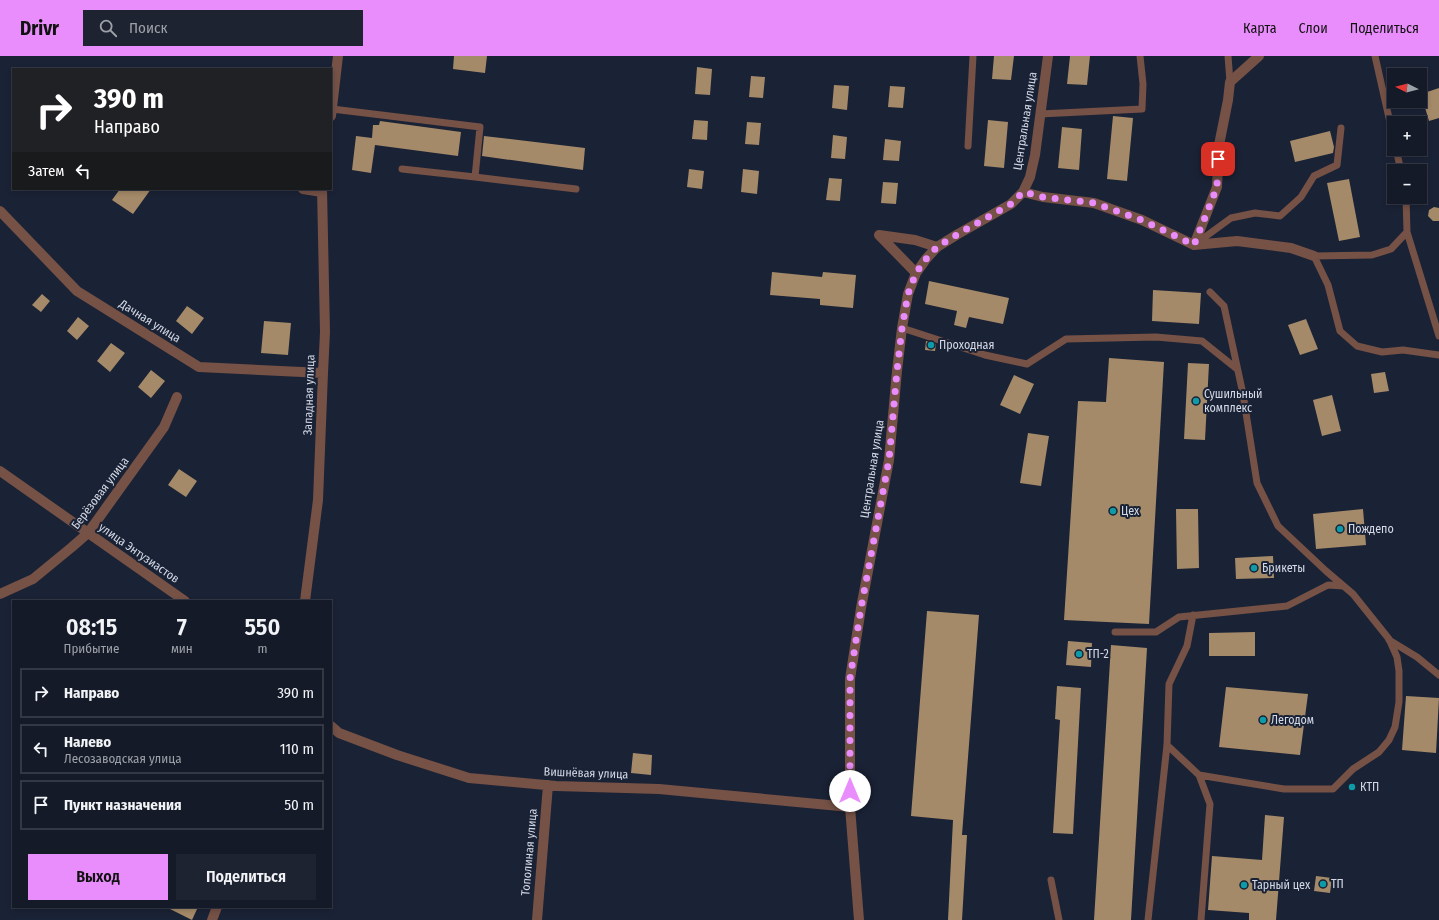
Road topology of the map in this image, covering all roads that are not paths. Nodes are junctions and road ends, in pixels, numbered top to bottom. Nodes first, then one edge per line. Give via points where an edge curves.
1 (338, 56) edge
2 (973, 56) edge
3 (1048, 56) edge
4 (1140, 56) edge
5 (1228, 56) edge
6 (1259, 56) edge
7 (1376, 56) edge
8 (1230, 82) junction
9 (332, 104) edge
10 (332, 112) edge
11 (1040, 114) junction
12 (1389, 116) edge
13 (1341, 128) dead end
14 (968, 146) dead end
15 (402, 169) dead end
16 (474, 177) junction
17 (576, 189) dead end
18 (322, 190) edge
19 (1023, 192) junction
20 (1406, 204) edge
21 (0, 211) edge
22 (1406, 232) junction
23 (1194, 245) junction
24 (937, 247) junction
25 (1314, 256) junction
26 (916, 273) junction
27 (1210, 292) dead end
28 (902, 328) junction
29 (1439, 336) edge
30 (1439, 355) edge
31 (1238, 369) junction
32 (323, 373) junction
33 (177, 397) dead end
34 (0, 471) edge
35 (88, 533) junction
36 (1343, 586) junction
37 (0, 594) edge
38 (184, 600) edge
39 (306, 600) edge
40 (1193, 615) junction
41 (1115, 632) dead end
42 (1389, 640) junction
43 (1439, 675) edge
44 (332, 727) edge
45 (1167, 745) junction
46 (1199, 775) junction
47 (548, 785) junction
48 (850, 807) junction
49 (1051, 880) dead end
50 (217, 908) edge
51 (212, 920) edge
52 (537, 920) edge
53 (860, 920) edge
54 (1059, 920) edge
55 (1148, 920) edge
56 (1201, 920) edge

1 - 9 street
2 - 14 lane
3 - 11 street, Центральная улица
4 - 11 lane via 1142,109
5 - 8 lane
6 - 8 street
7 - 12 lane
8 - 23 street via 1219,145 1217,187
10 - 16 lane via 480,127
11 - 19 street, Центральная улица via 1035,155 1030,177
13 - 23 lane via 1337,165 1314,176 1301,197 1280,216 1255,213 1232,218
15 - 16 lane
16 - 17 lane
18 - 32 street, Западная улица
19 - 23 street via 1094,203 1142,220
19 - 24 street, Центральная улица via 1011,204
20 - 22 lane
21 - 32 street, Дачная улица via 77,291 199,367
22 - 25 lane via 1391,248 1372,255
22 - 29 lane
23 - 25 street via 1237,241 1291,248
24 - 26 street, Центральная улица
24 - 26 street via 915,240 879,235
25 - 30 lane via 1328,285 1340,331 1357,346 1382,352 1403,350
26 - 28 street, Центральная улица via 908,294
27 - 31 lane via 1224,306
28 - 31 lane via 985,356 1027,364 1066,339 1156,337 1202,341
28 - 48 street, Центральная улица via 889,460 850,679
31 - 36 lane via 1257,483 1278,526
32 - 39 street, Западная улица via 318,500
33 - 35 street, Берёзовая улица via 164,427
34 - 35 street, улица Энтузиастов
35 - 37 street, Берёзовая улица via 33,578
35 - 38 street, улица Энтузиастов
36 - 40 lane via 1328,585 1287,606
36 - 42 lane via 1353,594
40 - 41 lane via 1179,617 1156,632
40 - 45 lane via 1187,646 1169,684
42 - 43 lane via 1417,657
42 - 46 lane via 1397,657 1399,671 1400,702 1395,727 1379,752 1354,769 1333,789 1284,789
44 - 47 street, Вишнёвая улица via 339,733 397,756 469,778
45 - 46 lane
45 - 55 lane
46 - 56 lane via 1210,804
47 - 48 street, Вишнёвая улица via 659,789
47 - 52 street, Тополиная улица
48 - 53 street, Центральная улица
49 - 54 lane
50 - 51 street

